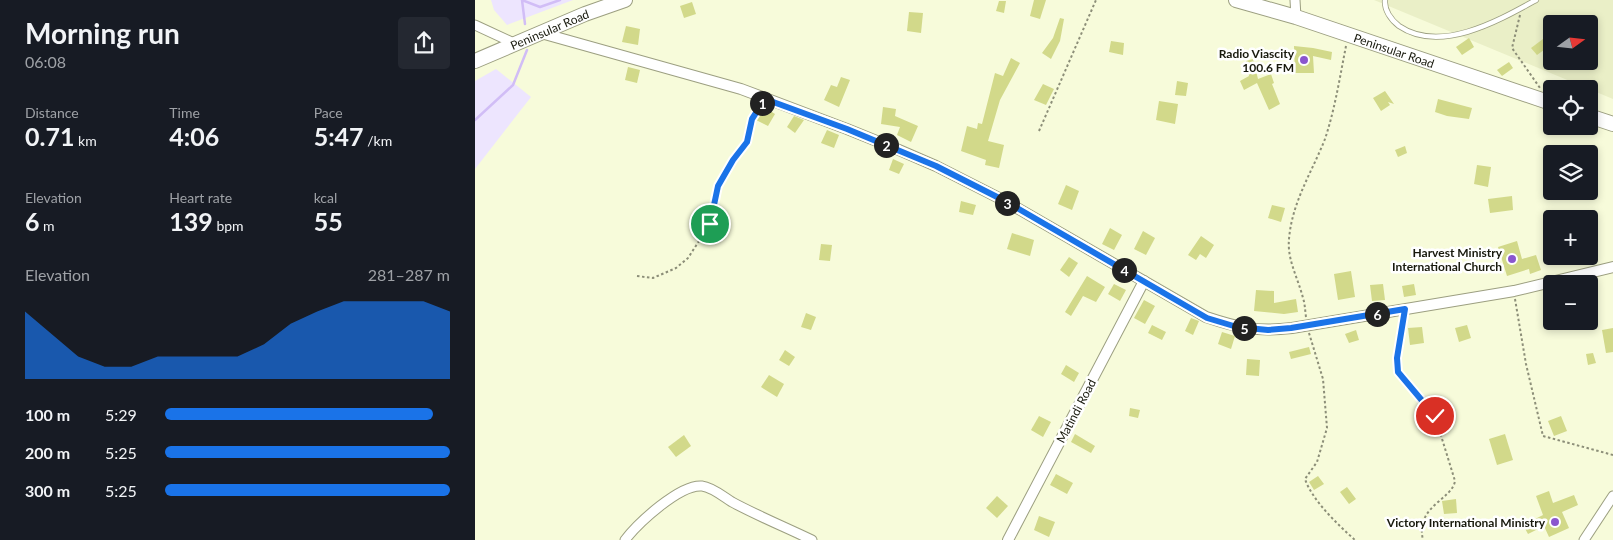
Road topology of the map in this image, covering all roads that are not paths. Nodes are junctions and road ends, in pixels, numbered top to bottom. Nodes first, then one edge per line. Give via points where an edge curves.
1 (625, 0) edge
2 (1236, 0) edge
3 (1295, 0) edge
4 (1385, 0) edge
5 (1536, 0) edge
6 (1296, 17) junction
7 (475, 25) edge
8 (541, 32) junction
9 (516, 44) junction
10 (475, 61) edge
11 (1543, 100) edge
12 (1598, 119) edge
13 (1613, 124) edge
14 (1613, 267) edge
15 (1144, 281) junction
16 (1613, 496) edge
17 (625, 540) edge
18 (812, 540) edge
19 (1008, 540) edge
20 (1584, 540) edge

1 - 8 main road, Peninsular Road
2 - 6 main road, Peninsular Road
3 - 6 street
4 - 5 lane via 1393,21 1415,35 1428,37 1468,32
6 - 11 main road, Peninsular Road
7 - 9 street
8 - 9 main road, Peninsular Road
8 - 15 street via 741,90 847,129 936,166 1005,201
9 - 10 main road, Peninsular Road
12 - 13 main road
14 - 15 street via 1514,291 1268,330 1237,327 1207,318
15 - 19 street, Matindi Road
16 - 20 street
17 - 18 street via 666,500 699,486

